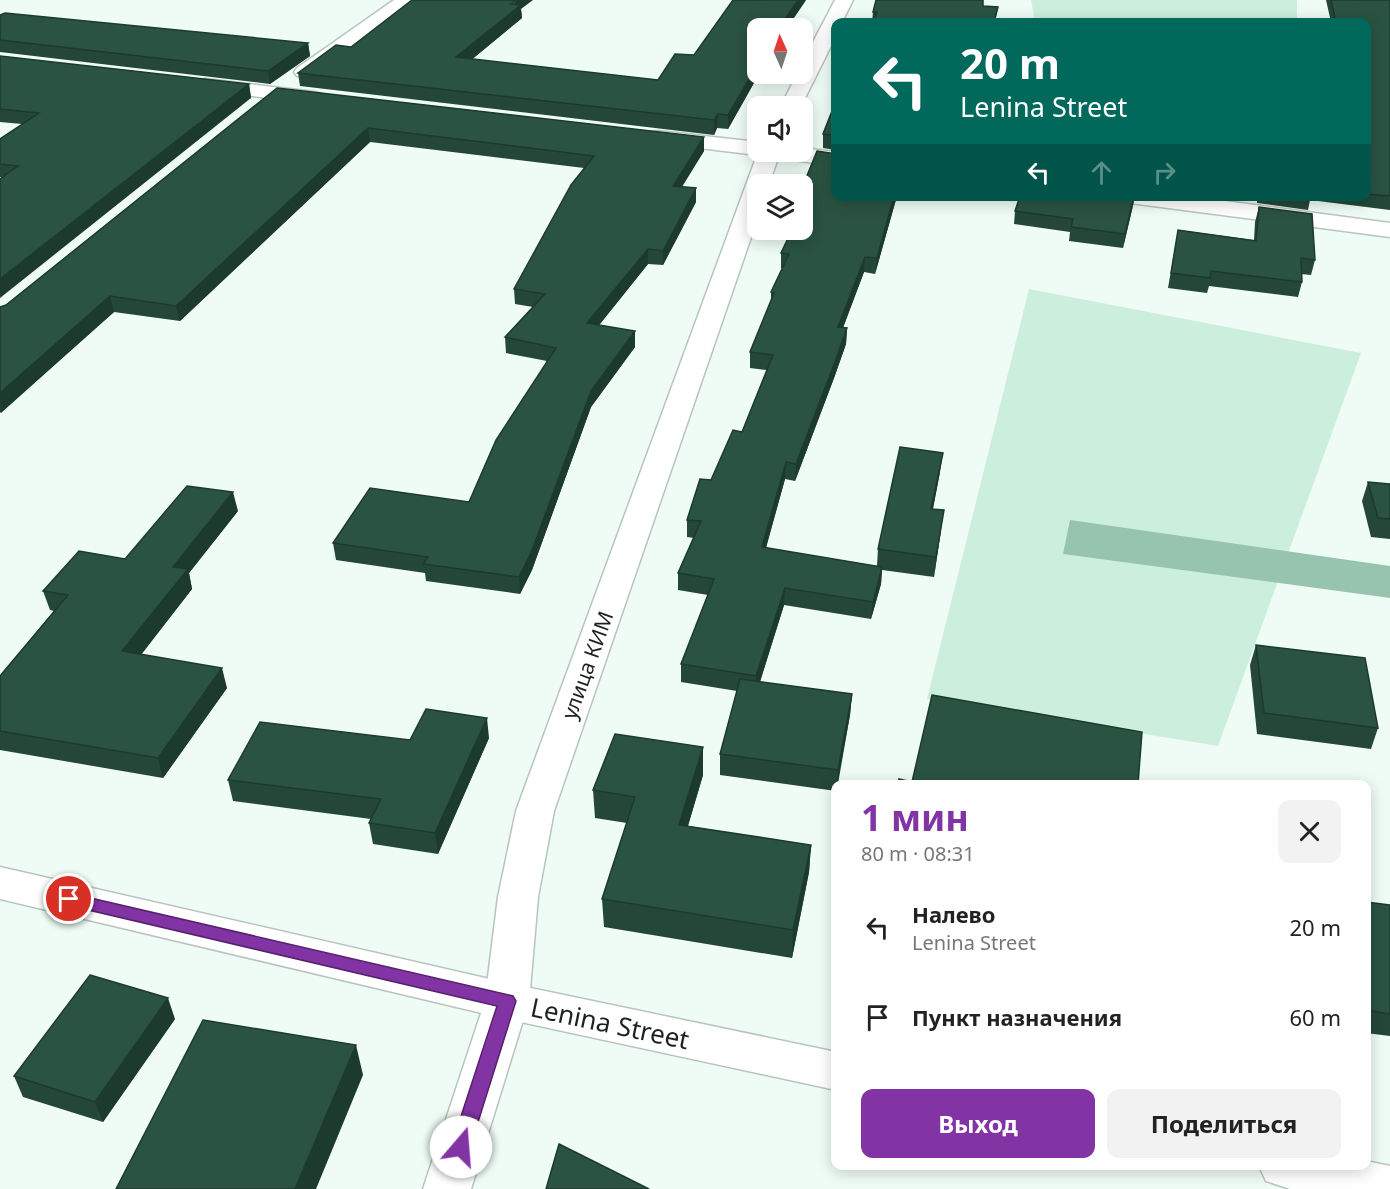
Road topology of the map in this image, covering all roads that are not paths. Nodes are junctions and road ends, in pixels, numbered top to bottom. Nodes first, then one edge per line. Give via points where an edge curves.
1 (406, 0) edge
2 (844, 0) edge
3 (835, 18) edge
4 (831, 26) edge
5 (183, 82) edge
6 (274, 93) junction
7 (796, 96) edge
8 (333, 100) edge
9 (247, 115) edge
10 (640, 135) edge
11 (747, 148) edge
12 (813, 156) edge
13 (831, 158) edge
14 (764, 162) edge
15 (1168, 201) edge
16 (1390, 230) edge
17 (0, 883) edge
18 (507, 1001) junction
19 (831, 1070) edge
20 (1302, 1170) edge
21 (1390, 1188) edge
22 (447, 1189) edge

1 - 6 street
2 - 3 street
4 - 7 street
5 - 6 street
6 - 8 street
6 - 9 street
10 - 11 street
12 - 13 street
14 - 18 street, улица КИМ via 535,811 518,897
15 - 16 street
17 - 18 street, Lenina Street
18 - 19 street, Lenina Street
18 - 22 street, улица КИМ
20 - 21 street

